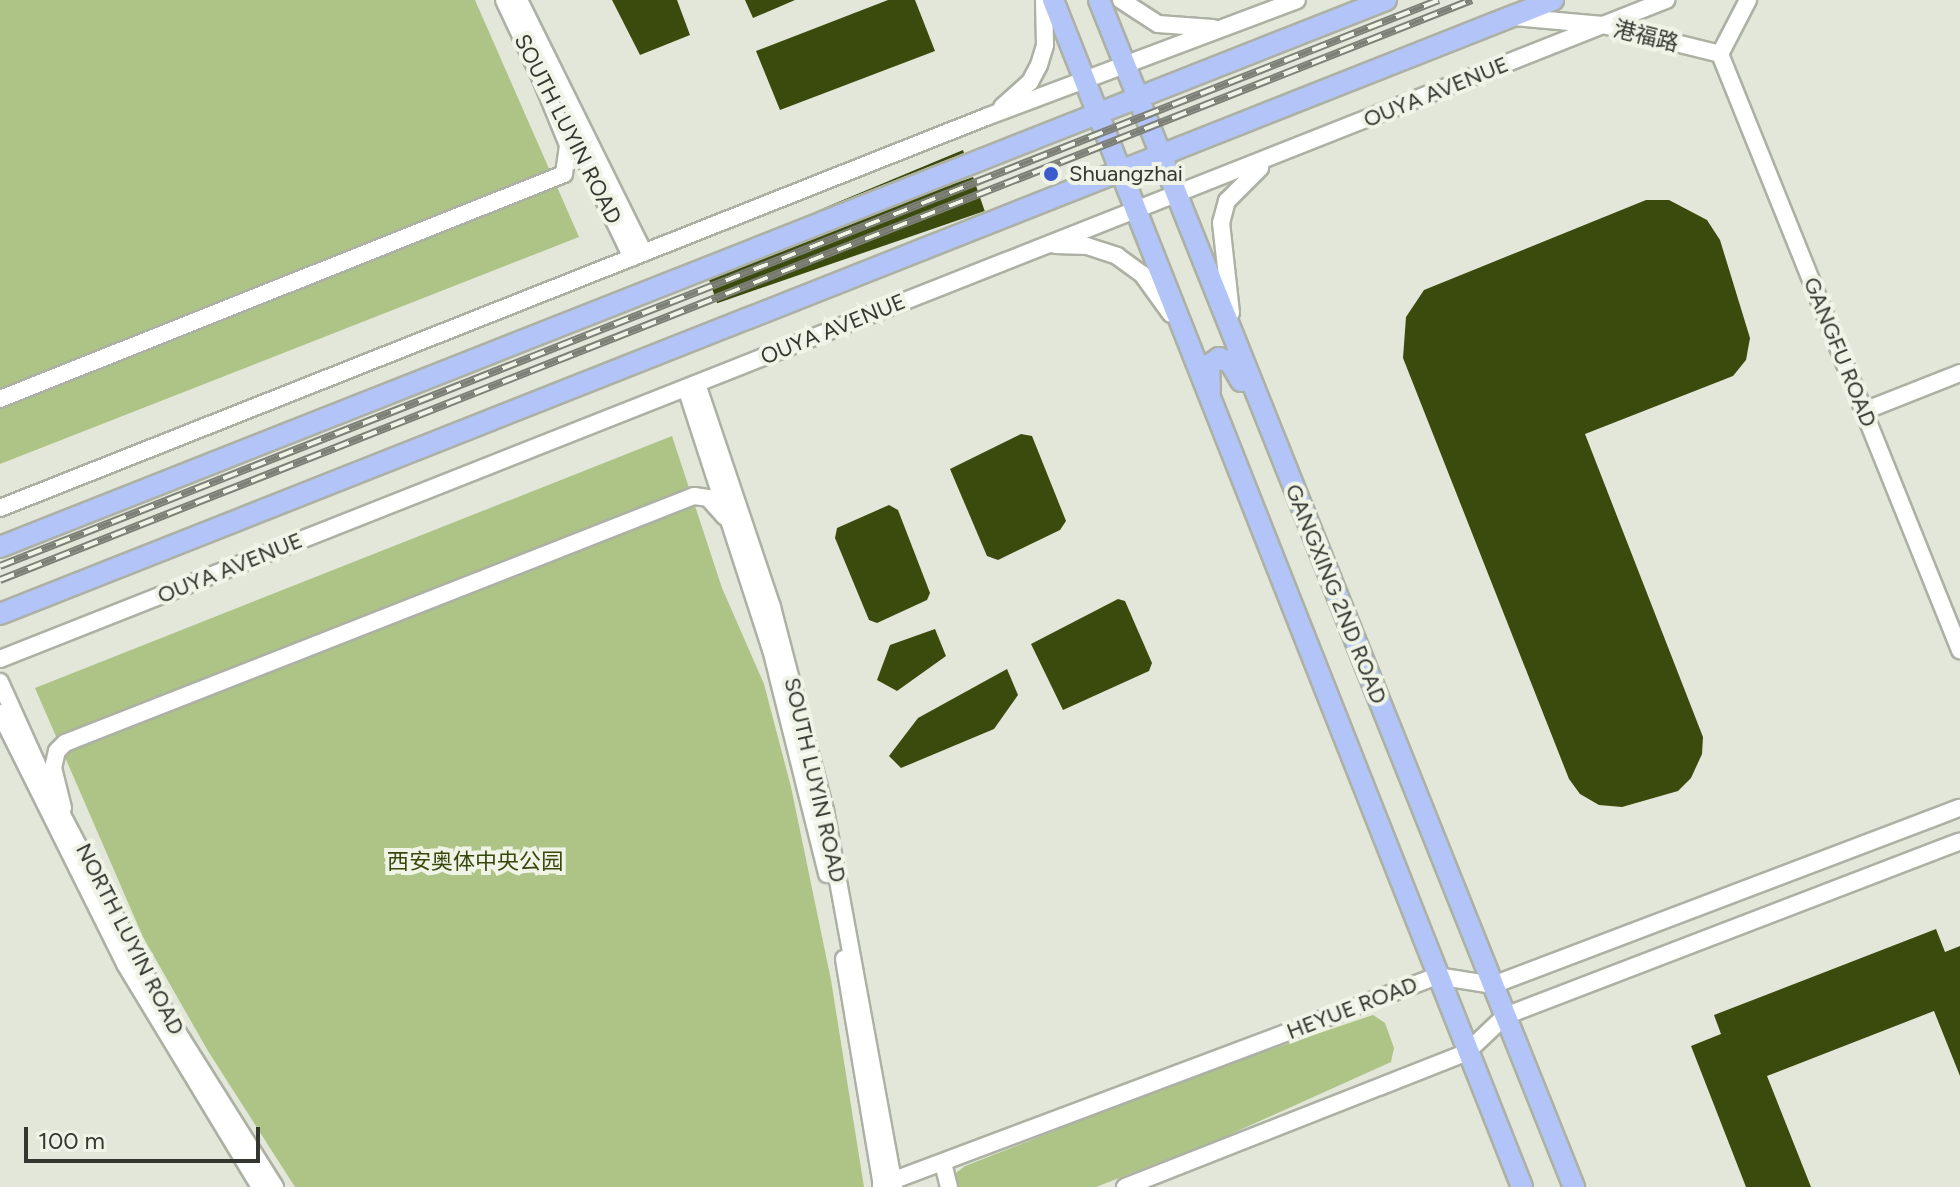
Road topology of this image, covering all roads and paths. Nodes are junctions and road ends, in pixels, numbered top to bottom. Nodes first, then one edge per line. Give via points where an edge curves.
1 (504, 0) edge
2 (519, 0) edge
3 (1044, 0) edge
4 (1053, 0) edge
5 (1099, 0) edge
6 (1121, 0) edge
7 (1297, 0) edge
8 (1386, 0) edge
9 (1553, 0) edge
10 (1666, 0) edge
11 (1748, 0) edge
12 (1510, 17) junction
13 (1246, 21) junction
14 (1603, 25) junction
15 (1720, 54) junction
16 (1125, 69) junction
17 (541, 79) junction
18 (1086, 83) junction
19 (1135, 97) junction
20 (1098, 112) junction
21 (986, 117) junction
22 (1291, 149) junction
23 (1160, 158) junction
24 (1121, 173) junction
25 (1174, 196) junction
26 (1136, 211) junction
27 (1034, 248) junction
28 (638, 256) junction
29 (1183, 334) junction
30 (1240, 358) junction
31 (1960, 373) edge
32 (692, 386) junction
33 (0, 399) edge
34 (1214, 408) junction
35 (1864, 411) junction
36 (1270, 433) junction
37 (0, 508) edge
38 (0, 547) edge
39 (739, 549) junction
40 (0, 614) edge
41 (1960, 650) edge
42 (0, 659) edge
43 (0, 682) edge
44 (0, 713) edge
45 (63, 808) junction
46 (1960, 808) edge
47 (1960, 841) edge
48 (1437, 976) junction
49 (1493, 985) junction
50 (1505, 1016) junction
51 (1466, 1053) junction
52 (943, 1163) junction
53 (887, 1185) edge
54 (260, 1187) edge
55 (275, 1187) edge
56 (949, 1187) edge
57 (1125, 1187) edge
58 (1522, 1187) edge
59 (1574, 1187) edge

1 - 17 street, SOUTH LUYIN ROAD
2 - 28 street, SOUTH LUYIN ROAD
3 - 21 street via 1045,45 1039,65 1015,98
4 - 18 main road, GANGXING 2ND ROAD
5 - 16 main road, GANGXING 2ND ROAD
6 - 13 street via 1158,24 1179,30
7 - 13 street
8 - 19 main road
9 - 12 main road, OUYA AVENUE
10 - 14 street, OUYA AVENUE
11 - 15 street
12 - 14 street, 港福路
12 - 23 main road, OUYA AVENUE
13 - 16 street
14 - 15 street, 港福路
14 - 22 street, OUYA AVENUE
15 - 35 street, GANGFU ROAD
16 - 18 street
16 - 19 main road, GANGXING 2ND ROAD
17 - 28 street, SOUTH LUYIN ROAD
17 - 33 street via 568,145 564,174
18 - 20 main road, GANGXING 2ND ROAD
18 - 21 street
19 - 20 main road
19 - 23 main road, GANGXING 2ND ROAD
20 - 24 main road, GANGXING 2ND ROAD
20 - 38 main road
21 - 28 street
22 - 25 street, OUYA AVENUE
22 - 30 street via 1239,185 1221,223 1221,253
23 - 24 main road, OUYA AVENUE
23 - 25 main road, GANGXING 2ND ROAD
24 - 26 main road, GANGXING 2ND ROAD
24 - 40 main road, OUYA AVENUE
25 - 26 street, OUYA AVENUE
25 - 30 main road, GANGXING 2ND ROAD
26 - 27 street, OUYA AVENUE
26 - 29 main road, GANGXING 2ND ROAD
27 - 29 street via 1087,246 1117,256 1142,274
27 - 32 street, OUYA AVENUE
28 - 37 street
29 - 34 main road, GANGXING 2ND ROAD
30 - 36 main road, GANGXING 2ND ROAD
31 - 35 street
32 - 39 street, SOUTH LUYIN ROAD
32 - 42 street, OUYA AVENUE
32 - 53 street, SOUTH LUYIN ROAD via 772,607 825,810
34 - 36 main road via 1209,365 1225,358
34 - 48 main road, GANGXING 2ND ROAD
35 - 41 street, GANGFU ROAD
36 - 49 main road, GANGXING 2ND ROAD
39 - 45 street via 715,503 694,496 65,743 53,768
39 - 53 street, SOUTH LUYIN ROAD via 810,796
43 - 45 street, NORTH LUYIN ROAD via 47,786
44 - 54 street, NORTH LUYIN ROAD via 125,964
45 - 55 street, NORTH LUYIN ROAD via 168,1017
46 - 49 street, HEYUE ROAD
47 - 50 street
48 - 49 street, HEYUE ROAD
48 - 51 main road, GANGXING 2ND ROAD
48 - 52 street, HEYUE ROAD
49 - 50 main road, GANGXING 2ND ROAD
50 - 51 street
50 - 59 main road, GANGXING 2ND ROAD
51 - 57 street
51 - 58 main road, GANGXING 2ND ROAD
52 - 53 street, HEYUE ROAD
52 - 56 street

